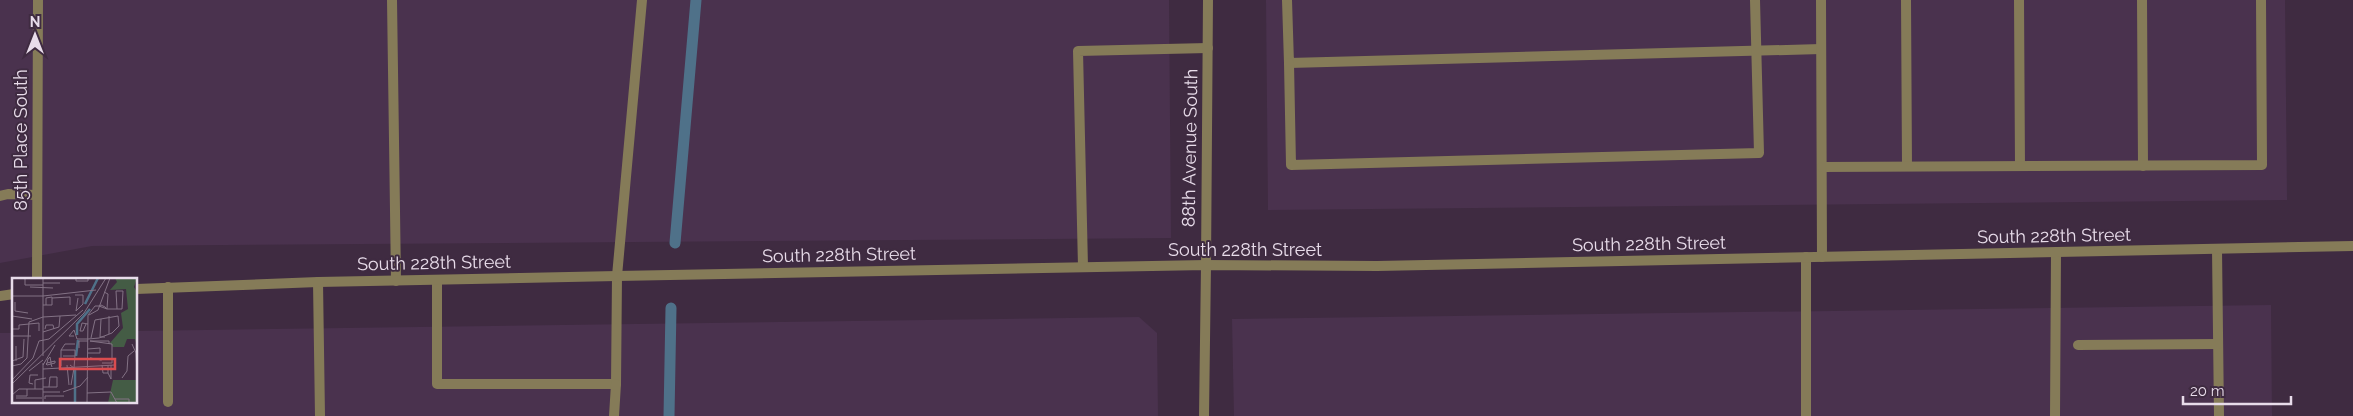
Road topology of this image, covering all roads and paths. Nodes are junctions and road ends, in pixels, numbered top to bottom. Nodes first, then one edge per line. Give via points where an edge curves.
1 (38, 0) edge
2 (392, 0) edge
3 (642, 0) edge
4 (1208, 0) edge
5 (1287, 0) edge
6 (1755, 0) edge
7 (1821, 0) edge
8 (1906, 0) edge
9 (2019, 0) edge
10 (2142, 0) edge
11 (2261, 0) edge
12 (1208, 48) junction
13 (1821, 49) junction
14 (1756, 51) junction
15 (1289, 63) junction
16 (1907, 166) junction
17 (2020, 166) junction
18 (2143, 166) junction
19 (1822, 167) junction
20 (37, 195) junction
21 (0, 196) edge
22 (2353, 246) edge
23 (2217, 248) junction
24 (2056, 252) junction
25 (1806, 257) junction
26 (1822, 257) junction
27 (1206, 265) junction
28 (1083, 267) junction
29 (617, 276) junction
30 (37, 278) edge
31 (437, 280) junction
32 (396, 281) junction
33 (318, 282) junction
34 (168, 287) junction
35 (138, 288) edge
36 (2218, 344) junction
37 (2078, 345) dead end
38 (616, 384) junction
39 (168, 402) dead end
40 (320, 416) edge
41 (614, 416) edge
42 (1204, 416) edge
43 (1806, 416) edge
44 (2055, 416) edge
45 (2219, 416) edge

1 - 20 street, 85th Place South
2 - 32 street
3 - 29 street
4 - 12 street, 88th Avenue South
5 - 15 street
6 - 14 street
7 - 13 street
8 - 16 street
9 - 17 street
10 - 18 street
11 - 18 street via 2262,165
12 - 27 street, 88th Avenue South
12 - 28 street via 1078,51
13 - 14 street
13 - 19 street
14 - 15 street
14 - 15 street via 1759,153 1570,158 1291,165
16 - 17 street
16 - 19 street
17 - 18 street
19 - 26 street
20 - 21 street
20 - 30 street, 85th Place South
22 - 23 street, South 228th Street
23 - 24 street, South 228th Street
23 - 36 street
24 - 26 street, South 228th Street
24 - 44 street
25 - 26 street, South 228th Street
25 - 27 street, South 228th Street via 1378,266
25 - 43 street
27 - 28 street, South 228th Street
27 - 42 street, 88th Avenue South
28 - 29 street, South 228th Street
29 - 31 street, South 228th Street
29 - 38 street
31 - 32 street, South 228th Street
31 - 38 street via 437,384
32 - 33 street, South 228th Street
33 - 34 street, South 228th Street
33 - 40 street
34 - 35 street, South 228th Street
34 - 39 street
36 - 37 street
36 - 45 street
38 - 41 street

